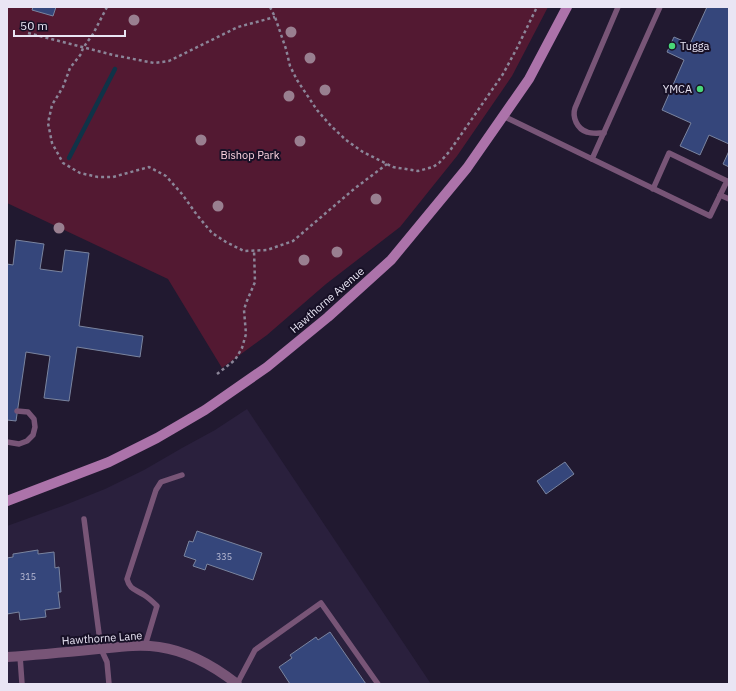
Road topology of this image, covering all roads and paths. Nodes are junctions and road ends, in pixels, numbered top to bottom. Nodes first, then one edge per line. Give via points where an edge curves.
1 (107, 7) edge
2 (270, 7) edge
3 (537, 7) edge
4 (567, 7) edge
5 (618, 7) edge
6 (660, 7) edge
7 (275, 17) junction
8 (28, 33) dead end
9 (83, 48) junction
10 (503, 116) junction
11 (604, 133) junction
12 (592, 159) junction
13 (387, 164) junction
14 (654, 189) junction
15 (720, 195) junction
16 (729, 199) edge
17 (254, 250) junction
18 (217, 374) dead end
19 (17, 410) dead end
20 (7, 442) edge
21 (182, 475) dead end
22 (7, 501) edge
23 (84, 519) dead end
24 (145, 646) junction
25 (101, 649) junction
26 (20, 656) junction
27 (7, 657) edge
28 (22, 684) edge
29 (109, 684) edge
30 (237, 684) edge
31 (378, 684) edge

1 - 9 path
2 - 7 path
3 - 13 path via 503,74 439,163 418,171
4 - 10 main road, Hawthorne Avenue via 529,79
5 - 11 lane via 573,113 580,128 587,132
6 - 11 lane
7 - 9 path via 238,28 169,60 154,63
7 - 13 path via 290,66 317,110 346,140
8 - 9 path
9 - 17 path via 52,105 48,123 52,143 63,163 80,173 98,177 113,177 149,167 166,176 212,232 244,250
10 - 12 lane
10 - 22 main road, Hawthorne Avenue via 467,168 391,260 267,367 205,410 156,438 108,462
11 - 12 lane
12 - 14 lane
13 - 17 path via 293,241 267,250
14 - 15 lane via 710,216
14 - 15 lane via 668,152 727,181
15 - 16 lane
17 - 18 path via 255,282 244,310 246,334 242,348 235,360
19 - 20 lane via 28,412 34,419 33,435 19,444
21 - 24 lane via 161,482 156,490 127,579 132,589 157,606
23 - 25 lane
24 - 25 street, Hawthorne Lane
24 - 30 street, Hawthorne Lane via 182,652 202,661
25 - 26 street, Hawthorne Lane
25 - 29 lane via 107,662
26 - 27 street, Hawthorne Lane
26 - 28 lane
30 - 31 lane via 255,650 321,603

